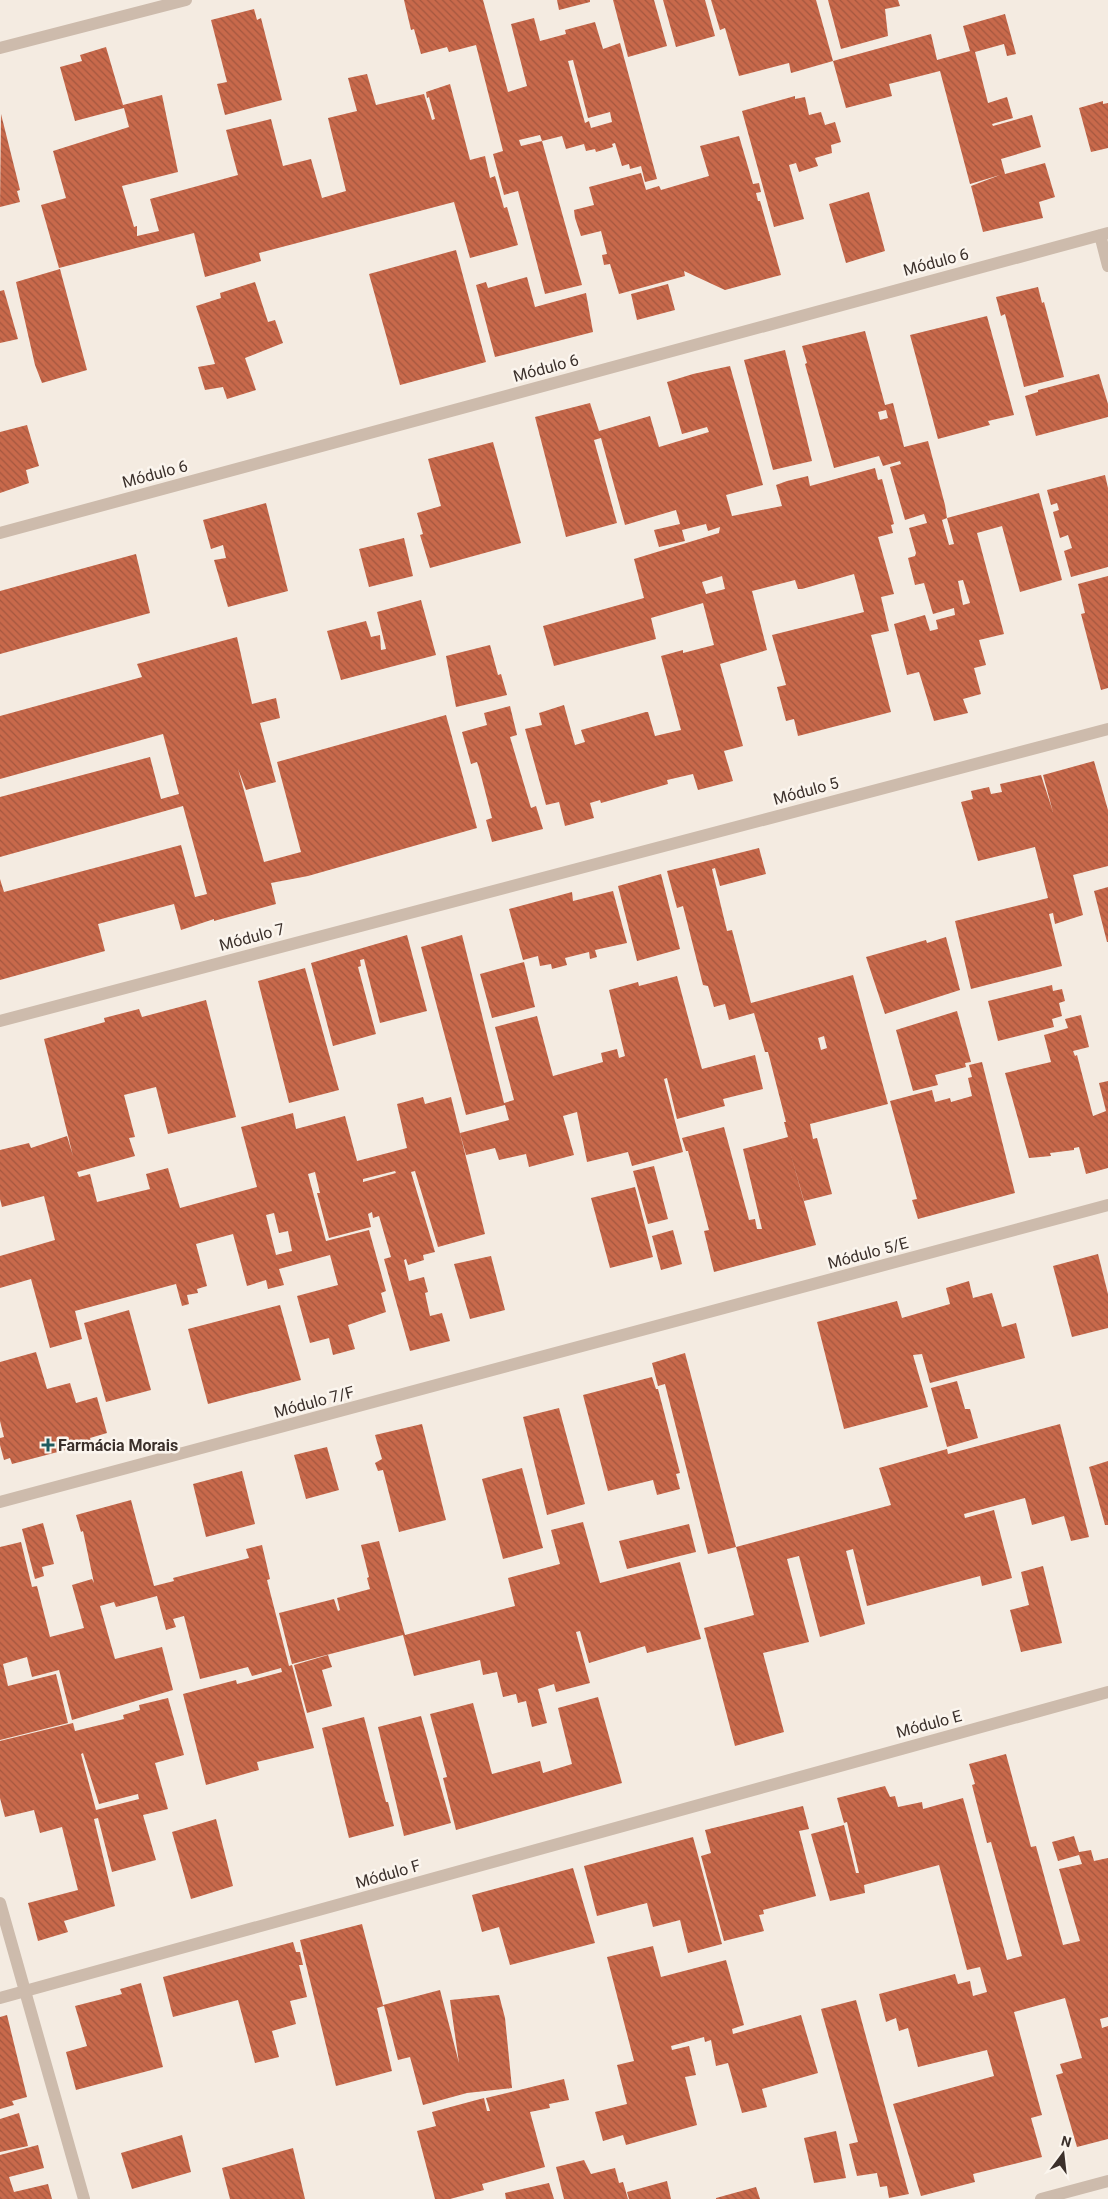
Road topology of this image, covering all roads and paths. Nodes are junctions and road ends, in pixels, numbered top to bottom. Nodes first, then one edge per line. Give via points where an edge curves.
1 (186, 0) edge
2 (0, 48) edge
3 (1104, 234) edge
4 (1108, 266) edge
5 (0, 533) edge
6 (1108, 729) edge
7 (512, 886) joint
8 (0, 1021) edge
9 (1108, 1205) edge
10 (636, 1332) joint
11 (0, 1502) edge
12 (1108, 1692) edge
13 (758, 1787) joint
14 (0, 1903) edge
15 (26, 1992) junction
16 (0, 1998) edge
17 (1107, 2184) edge
18 (84, 2199) edge
19 (1041, 2199) edge

1 - 2 street
3 - 4 street
3 - 5 street, Módulo 6
6 - 7 street, Módulo 5
7 - 8 street, Módulo 7
9 - 10 street, Módulo 5/E
10 - 11 street, Módulo 7/F
12 - 13 street, Módulo E
13 - 15 street, Módulo F
14 - 15 street
15 - 16 street, Módulo F
15 - 18 street
17 - 19 street

